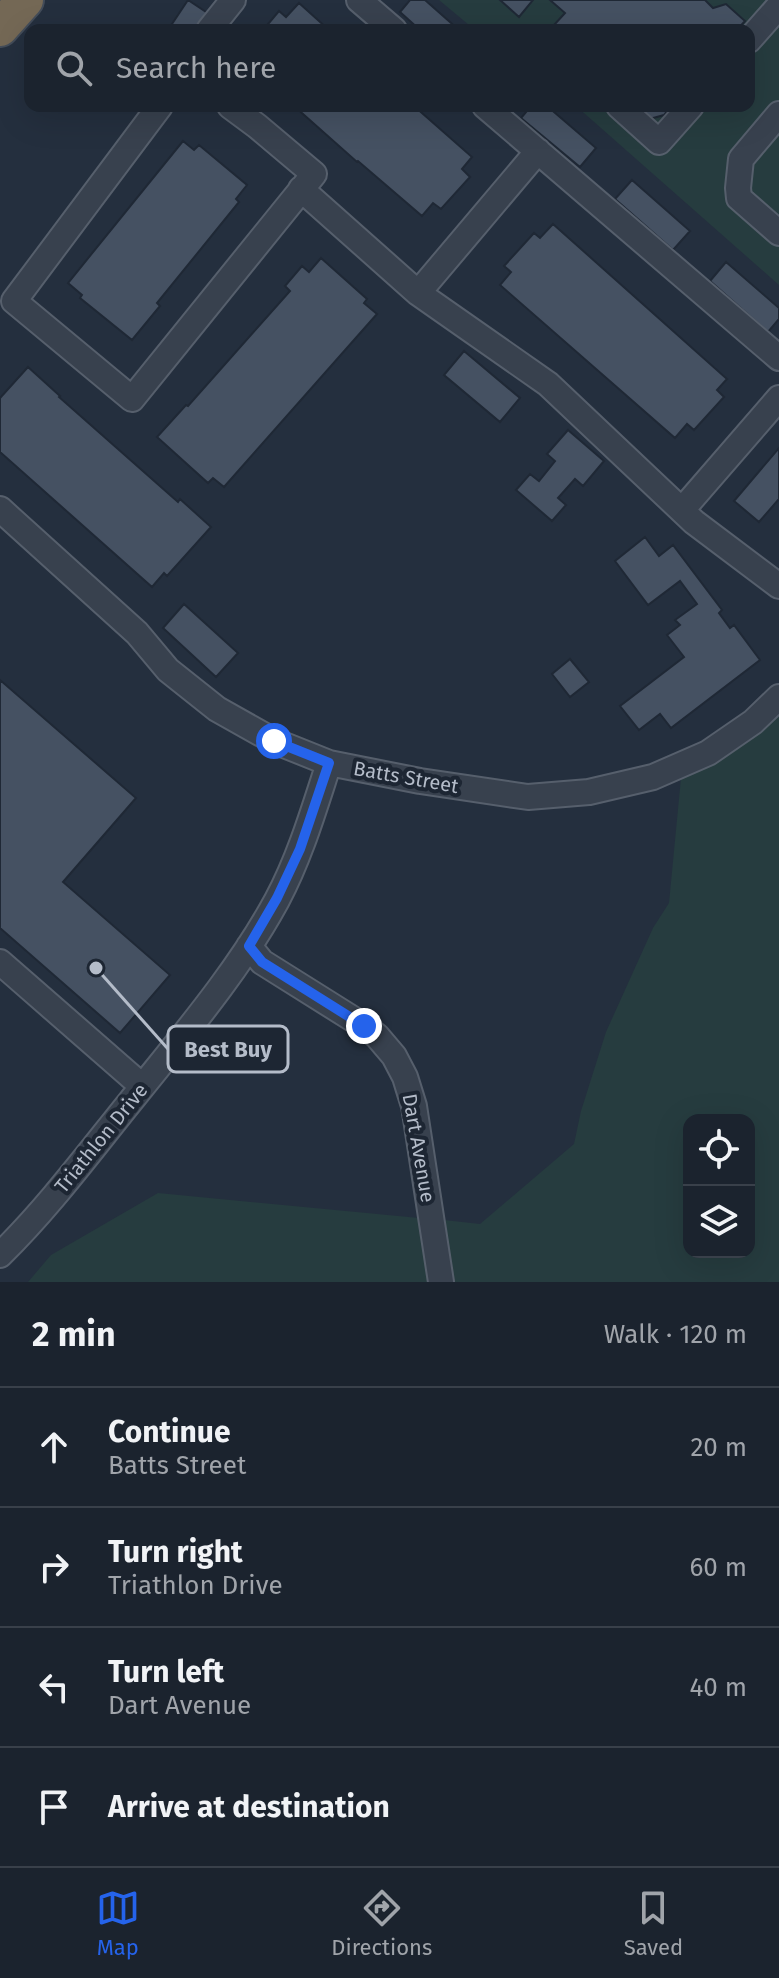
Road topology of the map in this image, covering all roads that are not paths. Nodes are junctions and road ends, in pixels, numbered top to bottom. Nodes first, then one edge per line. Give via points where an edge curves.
1 (25, 0) edge
2 (233, 0) edge
3 (359, 0) edge
4 (779, 6) edge
5 (214, 24) edge
6 (387, 24) edge
7 (0, 28) edge
8 (755, 33) edge
9 (156, 112) edge
10 (238, 112) edge
11 (492, 112) edge
12 (626, 112) edge
13 (686, 112) edge
14 (779, 114) edge
15 (538, 151) junction
16 (301, 189) junction
17 (779, 233) edge
18 (418, 293) junction
19 (7, 311) edge
20 (779, 358) edge
21 (779, 398) edge
22 (0, 509) edge
23 (682, 510) junction
24 (779, 586) edge
25 (779, 697) edge
26 (329, 763) junction
27 (249, 946) junction
28 (0, 962) edge
29 (142, 1086) junction
30 (0, 1255) edge
31 (441, 1282) edge

1 - 7 highway
2 - 5 street
3 - 6 street
4 - 8 street
9 - 19 street
10 - 16 street via 314,174
11 - 15 street
12 - 13 street via 659,142
14 - 17 street via 741,159 738,188 739,198
15 - 18 street
15 - 20 street
16 - 18 street
16 - 19 street via 132,399
18 - 23 street via 548,384
21 - 23 street
22 - 26 street, Batts Street via 137,633 168,670 217,709 274,741
23 - 24 street
25 - 26 street, Batts Street via 708,753 653,777 589,792 528,797
26 - 27 street, Triathlon Drive via 300,849
27 - 29 street, Triathlon Drive
27 - 31 street, Dart Avenue via 262,962 364,1026 394,1056 414,1106
28 - 29 street
29 - 30 street, Triathlon Drive

